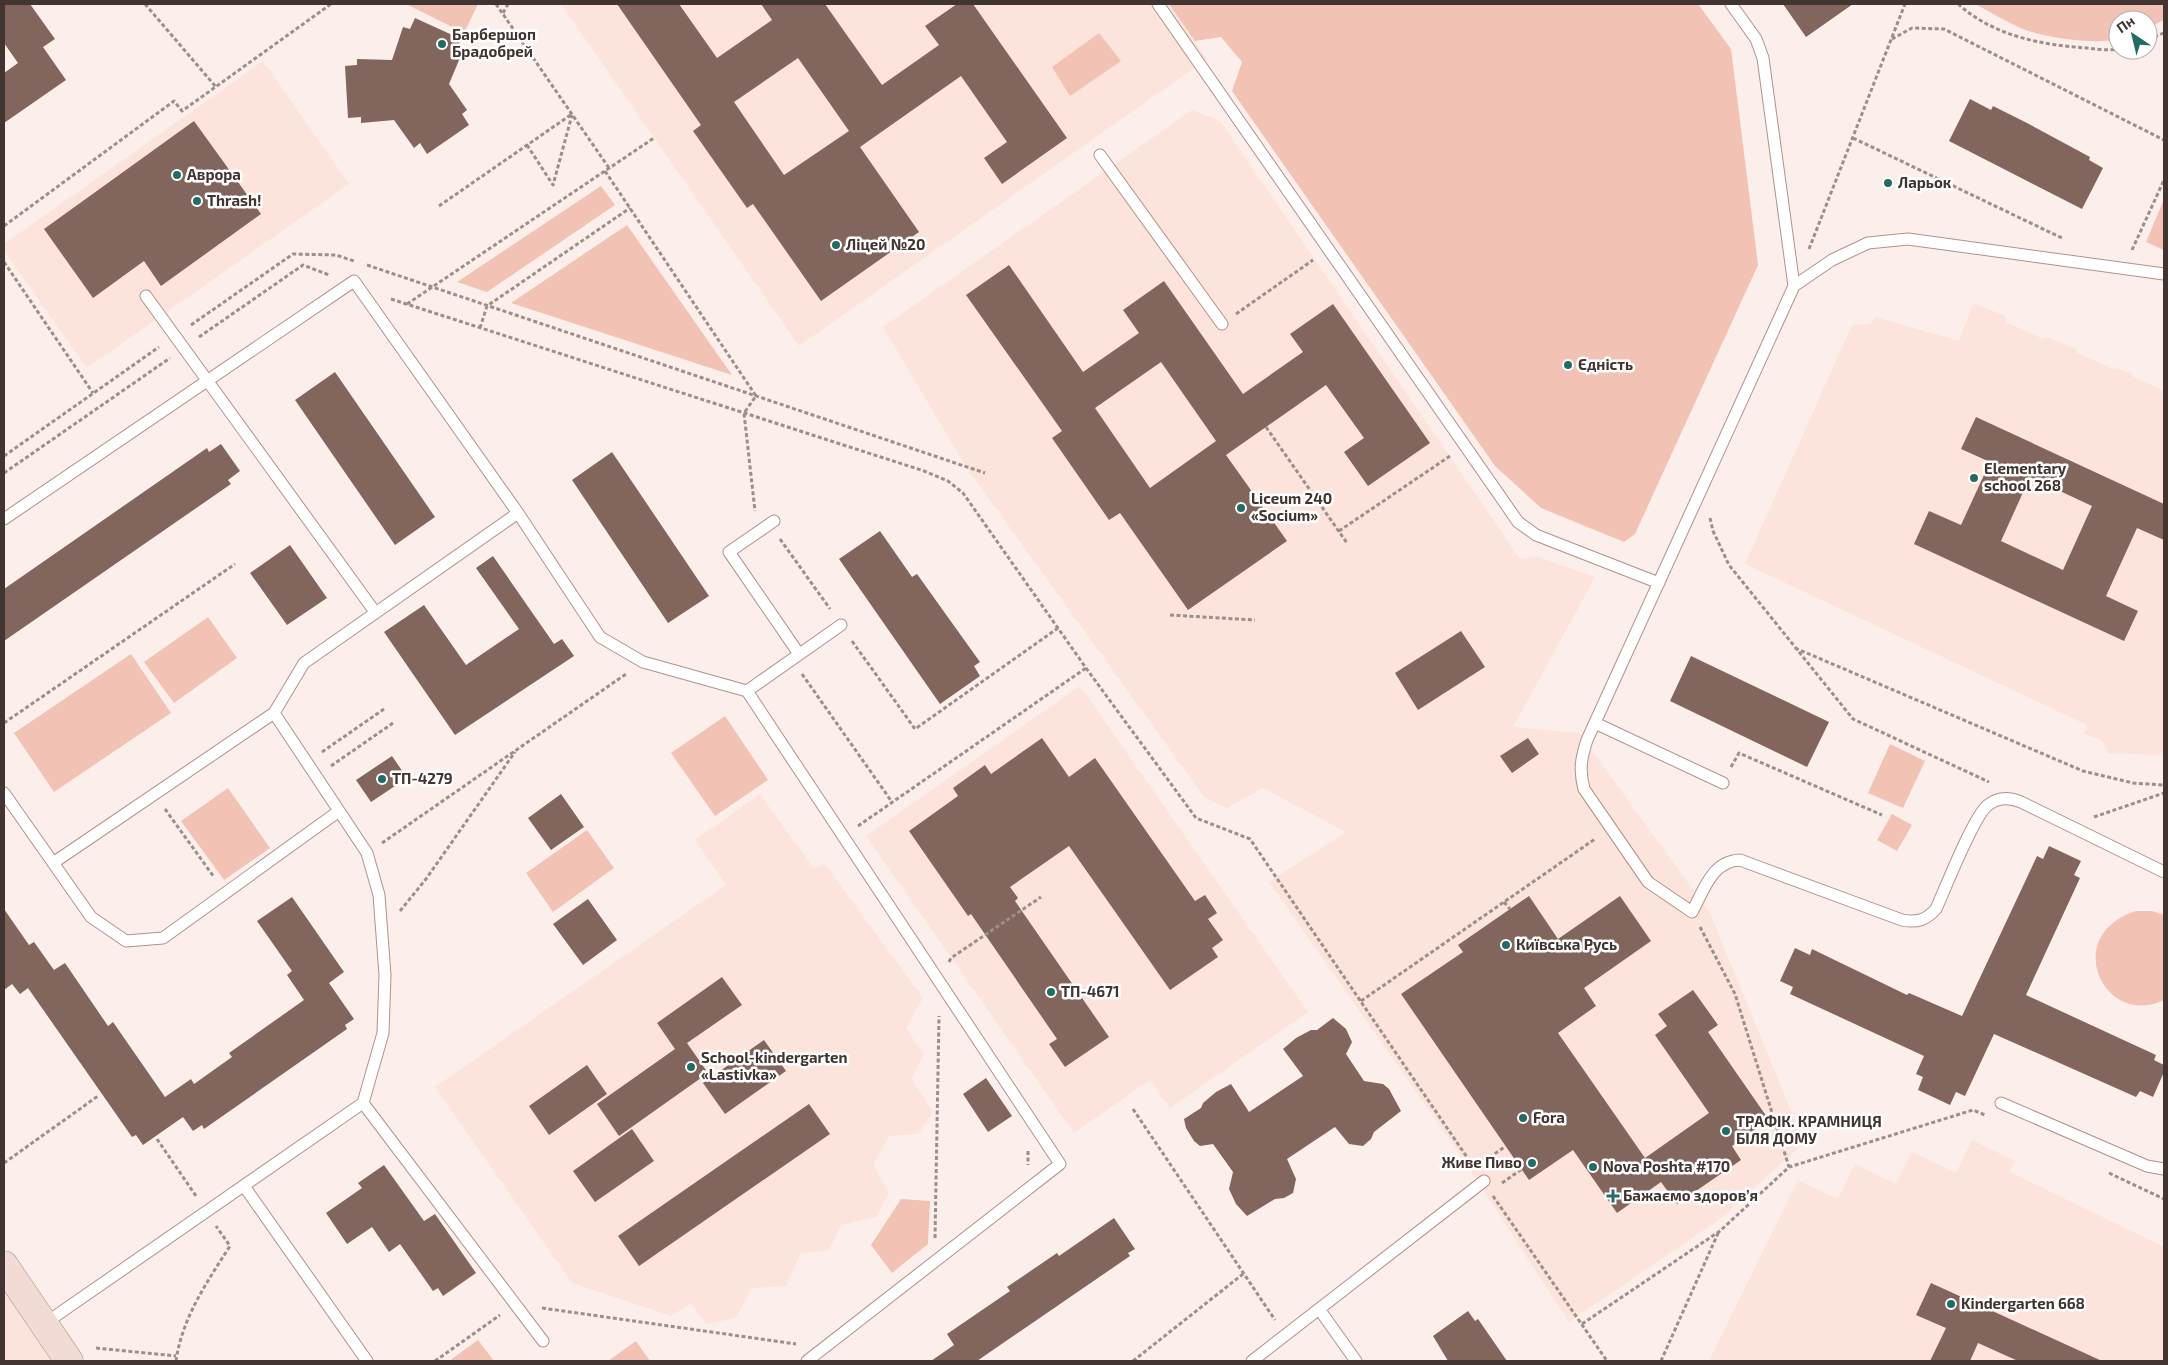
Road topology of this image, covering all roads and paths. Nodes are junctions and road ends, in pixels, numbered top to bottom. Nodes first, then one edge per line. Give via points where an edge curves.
1 (144, 4) edge
2 (331, 4) edge
3 (496, 4) edge
4 (508, 4) edge
5 (1158, 4) edge
6 (1731, 4) edge
7 (1905, 4) edge
8 (1958, 4) edge
9 (503, 13) junction
10 (1892, 39) junction
11 (2108, 49) edge
12 (216, 87) junction
13 (572, 114) junction
14 (654, 138) dead end
15 (1853, 138) junction
16 (2164, 140) edge
17 (527, 145) junction
18 (1100, 154) dead end
19 (609, 168) junction
20 (605, 171) junction
21 (2164, 180) edge
22 (439, 206) dead end
23 (630, 208) junction
24 (4, 226) edge
25 (2072, 243) dead end
26 (1319, 256) dead end
27 (4, 262) edge
28 (2124, 268) junction
29 (2164, 274) edge
30 (355, 285) junction
31 (1794, 286) junction
32 (431, 287) junction
33 (146, 296) dead end
34 (406, 305) junction
35 (487, 306) junction
36 (1222, 324) joint
37 (480, 328) junction
38 (174, 336) junction
39 (184, 348) junction
40 (206, 380) junction
41 (93, 393) junction
42 (756, 396) junction
43 (744, 413) junction
44 (1266, 427) dead end
45 (1454, 453) dead end
46 (4, 456) edge
47 (4, 473) edge
48 (985, 473) dead end
49 (1703, 487) junction
50 (518, 513) junction
51 (4, 519) edge
52 (772, 522) joint
53 (1339, 531) junction
54 (758, 532) junction
55 (1347, 543) dead end
56 (235, 564) dead end
57 (1659, 583) junction
58 (375, 612) junction
59 (1170, 615) dead end
60 (1254, 620) dead end
61 (841, 624) junction
62 (1058, 628) junction
63 (1794, 647) junction
64 (795, 656) junction
65 (643, 662) junction
66 (1086, 668) junction
67 (747, 691) junction
68 (384, 710) dead end
69 (274, 713) junction
70 (4, 723) edge
71 (394, 723) dead end
72 (1595, 723) junction
73 (518, 749) junction
74 (307, 762) junction
75 (316, 776) junction
76 (1723, 783) joint
77 (2164, 785) edge
78 (4, 793) edge
79 (2164, 793) edge
80 (155, 794) junction
81 (2012, 798) junction
82 (892, 802) junction
83 (339, 811) junction
84 (1882, 815) dead end
85 (2070, 826) junction
86 (1611, 828) junction
87 (843, 836) junction
88 (367, 853) junction
89 (53, 863) junction
90 (2164, 872) edge
91 (225, 894) junction
92 (1041, 897) dead end
93 (1504, 902) junction
94 (1510, 909) dead end
95 (1692, 912) junction
96 (382, 933) junction
97 (939, 981) junction
98 (1361, 1000) junction
99 (98, 1096) dead end
100 (2001, 1103) dead end
101 (363, 1104) junction
102 (1133, 1109) dead end
103 (1991, 1118) dead end
104 (157, 1139) dead end
105 (1506, 1146) dead end
106 (4, 1163) edge
107 (1789, 1167) junction
108 (1522, 1169) dead end
109 (2164, 1169) edge
110 (2104, 1170) dead end
111 (244, 1186) junction
112 (1487, 1186) junction
113 (2164, 1199) edge
114 (206, 1211) junction
115 (1720, 1231) junction
116 (935, 1248) dead end
117 (4, 1265) edge
118 (1243, 1274) junction
119 (516, 1304) junction
120 (1319, 1309) junction
121 (44, 1324) junction
122 (1582, 1324) junction
123 (1286, 1335) junction
124 (543, 1341) dead end
125 (800, 1345) dead end
126 (96, 1348) dead end
127 (176, 1356) junction
128 (69, 1361) edge
129 (176, 1361) edge
130 (367, 1361) edge
131 (435, 1361) edge
132 (807, 1361) edge
133 (1133, 1361) edge
134 (1252, 1361) edge
135 (1356, 1361) edge
136 (1607, 1361) edge
137 (1661, 1361) edge

1 - 12 path
2 - 12 path
3 - 9 path
4 - 9 path
5 - 57 lane via 1518,522 1536,535
6 - 31 lane via 1756,39 1763,58
7 - 10 path
8 - 11 path via 2007,34 2052,46
9 - 13 path
10 - 15 path
10 - 16 path via 1912,28 1944,28
12 - 24 path via 182,111 174,101
13 - 17 path
13 - 17 path via 553,186
13 - 19 path
14 - 19 path
15 - 25 path
15 - 31 path
17 - 22 path
18 - 36 lane
19 - 20 path
20 - 23 path
20 - 32 path
21 - 28 path
23 - 35 path
23 - 42 path
26 - 36 path
27 - 41 path
28 - 29 lane
28 - 31 lane via 1908,240 1868,243 1832,260
30 - 34 path
30 - 39 path via 303,265
30 - 40 lane
30 - 50 lane
31 - 49 lane
32 - 34 path
32 - 35 path
32 - 38 path via 336,255 293,254
33 - 38 lane
34 - 37 path
35 - 37 path
35 - 42 path
37 - 43 path
38 - 39 lane
38 - 41 path
39 - 40 lane
39 - 47 path
40 - 51 lane
40 - 58 lane
41 - 46 path
42 - 43 path
42 - 48 path
43 - 54 path
43 - 62 path via 948,481 964,493
44 - 53 path
45 - 53 path
49 - 57 lane
49 - 63 path via 1713,532 1728,565
50 - 58 lane
50 - 65 lane via 600,637
52 - 54 lane
52 - 61 path
53 - 55 path
54 - 64 lane via 730,552
56 - 70 path
57 - 72 lane
58 - 69 lane via 304,663
59 - 60 path
61 - 62 path via 915,729
61 - 64 lane
62 - 66 path
63 - 77 path via 2084,771 2133,783
63 - 81 path via 1852,720 1999,786
64 - 67 lane
64 - 82 path
65 - 67 lane
65 - 73 path
66 - 82 path
66 - 98 path via 1196,818 1250,839
67 - 87 lane
68 - 74 path
69 - 74 lane
69 - 80 lane
71 - 75 path
72 - 76 lane
72 - 86 lane via 1581,758 1580,773 1584,789
73 - 88 path
73 - 96 path via 426,879
74 - 75 lane
75 - 83 lane
76 - 84 path via 1739,753
78 - 89 lane
79 - 85 path
80 - 89 lane
80 - 91 path
81 - 85 lane
81 - 95 lane via 1993,801 1980,813 1936,909 1921,921 1902,920 1740,860 1721,865 1713,872
82 - 87 path
83 - 88 lane
83 - 91 lane
85 - 90 lane
86 - 93 path
86 - 95 lane via 1648,882
87 - 97 lane
88 - 96 lane via 379,894
89 - 91 lane via 91,917 126,941 163,938
92 - 97 path via 951,958
93 - 94 path
93 - 98 path
95 - 107 path via 1735,994
96 - 101 lane via 385,975 383,1033
97 - 116 path
97 - 132 lane via 1060,1164
98 - 105 path via 1474,1167
99 - 106 path
100 - 109 lane via 2147,1166
101 - 111 lane
101 - 119 lane
102 - 118 path
103 - 107 path via 1974,1110
104 - 114 path
107 - 115 path
108 - 112 path
110 - 113 path
111 - 114 lane
111 - 130 lane
112 - 120 lane
112 - 122 path
114 - 121 lane
114 - 127 path via 230,1246 200,1292
115 - 122 path
115 - 137 path
117 - 121 main road
118 - 123 path
118 - 133 path
119 - 124 lane
119 - 125 path
119 - 131 path
120 - 123 lane
120 - 135 lane
121 - 128 main road
122 - 136 path
123 - 134 lane
126 - 127 path
127 - 129 path

